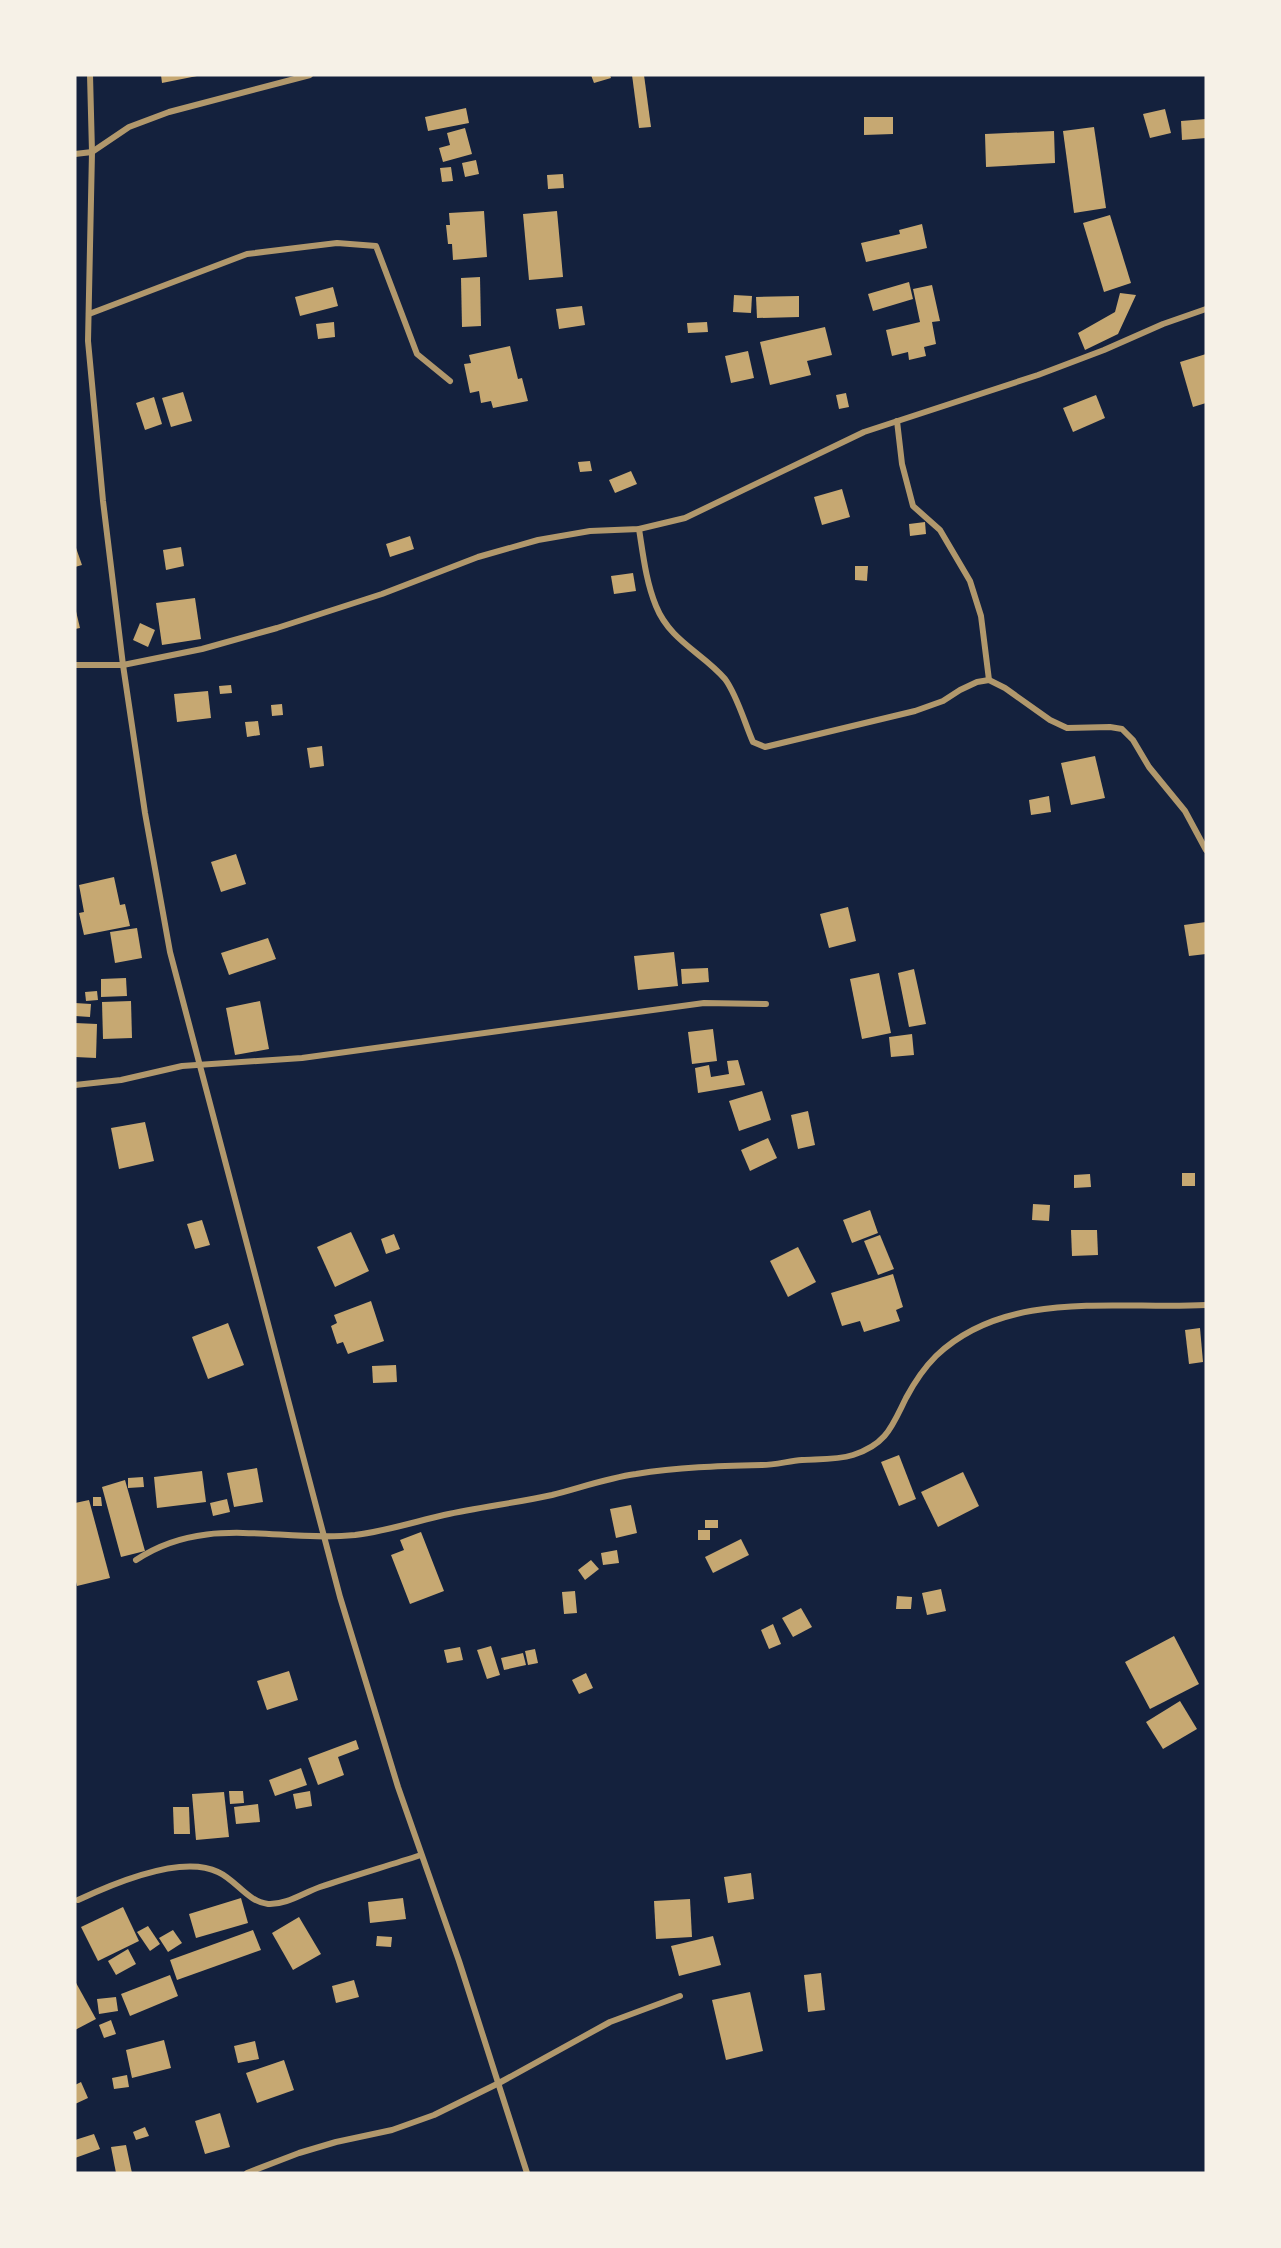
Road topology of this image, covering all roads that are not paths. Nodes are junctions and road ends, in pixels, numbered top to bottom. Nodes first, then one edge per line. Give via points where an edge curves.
1 (90, 75) edge
2 (310, 75) edge
3 (92, 152) junction
4 (75, 154) edge
5 (1206, 309) edge
6 (89, 314) junction
7 (450, 381) dead end
8 (897, 421) junction
9 (639, 529) junction
10 (75, 664) edge
11 (123, 665) junction
12 (989, 680) junction
13 (1206, 850) edge
14 (766, 1004) dead end
15 (201, 1066) junction
16 (75, 1085) edge
17 (1206, 1305) edge
18 (324, 1536) junction
19 (136, 1560) dead end
20 (421, 1855) junction
21 (78, 1900) dead end
22 (680, 1996) dead end
23 (500, 2083) junction
24 (247, 2173) edge
25 (527, 2173) edge

1 - 3 street
2 - 3 street via 169,112 129,127
3 - 4 street
3 - 6 street
5 - 8 street via 1038,375
6 - 7 street via 247,254 337,243 376,246 417,354
6 - 11 street via 88,341 103,501
8 - 9 street via 864,432 685,518
8 - 12 street via 902,464 913,506 940,530 970,581 981,616
9 - 11 street via 590,531 538,540 478,557 277,628
9 - 12 street via 656,607 685,645 726,681 753,742 772,746 886,719 943,701 977,682
10 - 11 street
11 - 15 street via 170,952
12 - 13 street via 1067,728 1122,729 1185,811
14 - 15 street via 704,1003 302,1058
15 - 16 street
15 - 18 street
17 - 18 street via 1076,1306 1014,1314 983,1325 936,1356 917,1377 896,1422 884,1437 854,1455 632,1474 383,1532
18 - 19 street via 223,1532 155,1547
18 - 20 street
20 - 21 street via 284,1902 268,1904 254,1900 218,1871 198,1866 164,1869 116,1883
20 - 23 street
22 - 23 street via 610,2022
23 - 24 street via 434,2115 392,2130 336,2142
23 - 25 street

